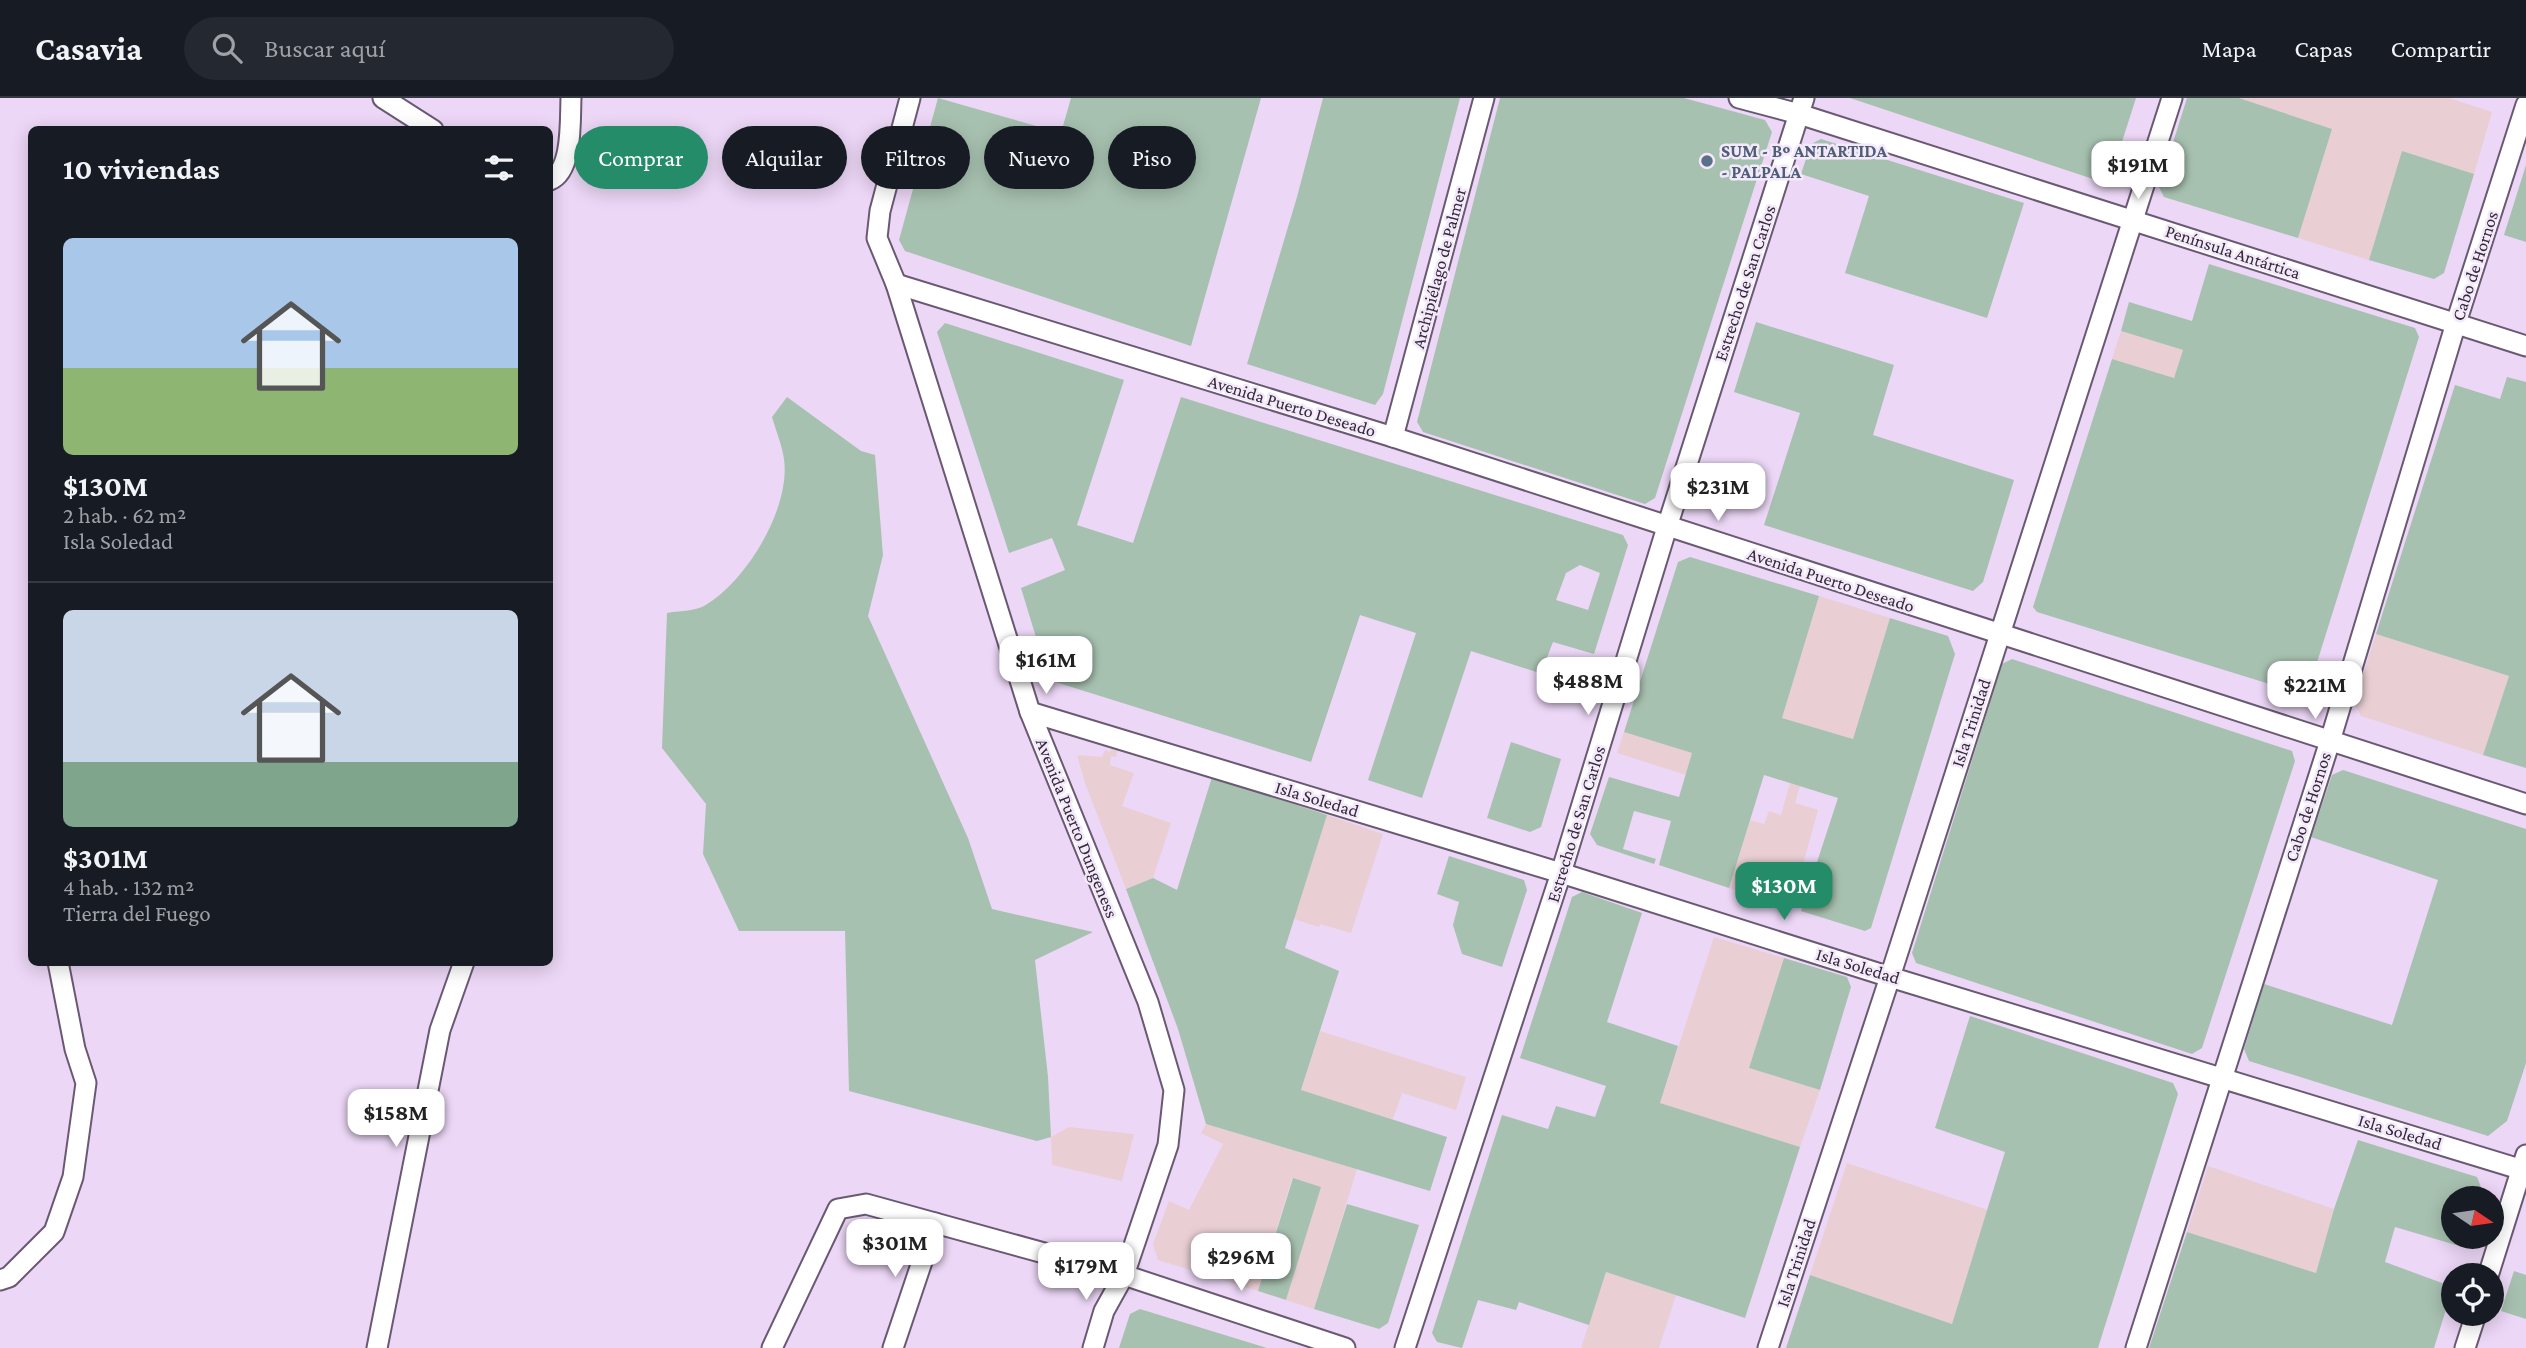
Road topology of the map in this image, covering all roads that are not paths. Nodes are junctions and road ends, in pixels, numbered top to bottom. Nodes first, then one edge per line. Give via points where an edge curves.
1 (383, 98) edge
2 (571, 98) edge
3 (910, 98) edge
4 (1484, 98) edge
5 (1739, 98) edge
6 (2172, 98) edge
7 (2526, 105) edge
8 (1802, 106) edge
9 (427, 126) edge
10 (553, 178) edge
11 (2134, 220) junction
12 (896, 284) junction
13 (2456, 323) junction
14 (2526, 346) edge
15 (1393, 437) junction
16 (1667, 527) junction
17 (1999, 634) junction
18 (1030, 712) junction
19 (2330, 741) junction
20 (2526, 804) edge
21 (1561, 873) junction
22 (59, 966) edge
23 (463, 966) edge
24 (1890, 977) junction
25 (2222, 1077) junction
26 (2524, 1165) edge
27 (936, 1223) junction
28 (2492, 1263) edge
29 (1124, 1275) junction
30 (0, 1280) edge
31 (2472, 1326) edge
32 (377, 1348) edge
33 (772, 1348) edge
34 (893, 1348) edge
35 (1093, 1348) edge
36 (1345, 1348) edge
37 (1405, 1348) edge
38 (1768, 1348) edge
39 (2136, 1348) edge
40 (2465, 1348) edge

1 - 9 street
2 - 10 street via 567,157
3 - 12 street, Avenida Puerto Dungeness via 877,238
4 - 15 street, Archipiélago de Palmer
5 - 8 street, Península Antártica
6 - 11 street, Isla Trinidad
7 - 13 street, Cabo de Hornos
8 - 11 street, Península Antártica
8 - 16 street, Estrecho de San Carlos
11 - 13 street, Península Antártica
11 - 17 street, Isla Trinidad
12 - 15 street, Avenida Puerto Deseado
12 - 18 street, Avenida Puerto Dungeness
13 - 14 street, Península Antártica
13 - 19 street, Cabo de Hornos
15 - 16 street, Avenida Puerto Deseado
16 - 17 street, Avenida Puerto Deseado
16 - 21 street, Estrecho de San Carlos
17 - 19 street, Avenida Puerto Deseado
17 - 24 street, Isla Trinidad
18 - 21 street, Isla Soledad
18 - 29 street, Avenida Puerto Dungeness via 1148,1002 1174,1090 1168,1145
19 - 20 street, Avenida Puerto Deseado
19 - 25 street, Cabo de Hornos
21 - 24 street, Isla Soledad
21 - 37 street, Estrecho de San Carlos
22 - 30 street via 86,1083 73,1177 54,1232 9,1277
23 - 32 street via 440,1030
24 - 25 street, Isla Soledad
24 - 38 street, Isla Trinidad
25 - 26 street, Isla Soledad
25 - 39 street, Cabo de Hornos
26 - 28 street
27 - 29 street
27 - 33 street via 866,1204 838,1209
27 - 34 street
29 - 35 street, Avenida Puerto Dungeness via 1104,1311
29 - 36 street
31 - 40 street

